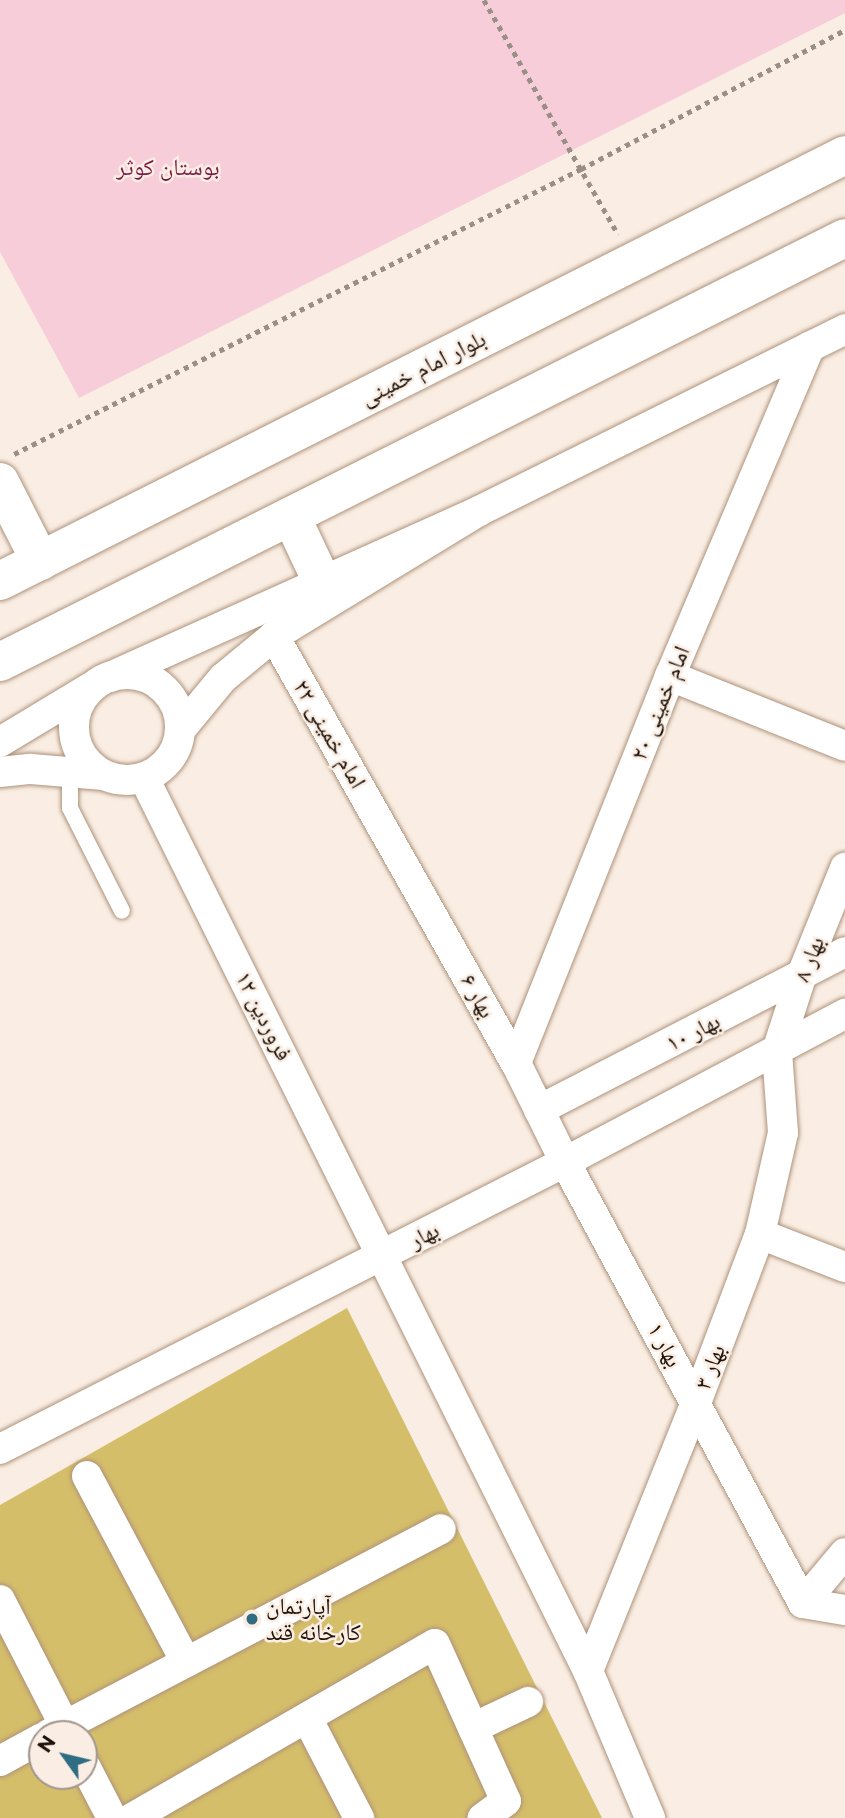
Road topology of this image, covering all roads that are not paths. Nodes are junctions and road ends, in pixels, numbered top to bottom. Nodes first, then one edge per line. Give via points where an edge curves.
1 (845, 155) edge
2 (845, 238) edge
3 (845, 328) edge
4 (810, 346) junction
5 (6, 469) edge
6 (479, 511) junction
7 (290, 516) junction
8 (40, 561) junction
9 (0, 581) edge
10 (322, 582) junction
11 (274, 636) junction
12 (0, 662) edge
13 (670, 676) junction
14 (101, 682) junction
15 (180, 730) junction
16 (0, 742) edge
17 (845, 746) edge
18 (0, 772) edge
19 (70, 772) junction
20 (104, 775) junction
21 (145, 778) junction
22 (385, 832) joint
23 (845, 868) edge
24 (121, 911) dead end
25 (845, 952) edge
26 (801, 977) junction
27 (845, 1014) edge
28 (777, 1051) junction
29 (516, 1063) junction
30 (540, 1110) junction
31 (565, 1162) junction
32 (760, 1234) junction
33 (384, 1255) junction
34 (845, 1267) edge
35 (696, 1404) junction
36 (0, 1449) edge
37 (87, 1476) dead end
38 (441, 1529) dead end
39 (845, 1553) edge
40 (0, 1600) edge
41 (803, 1603) junction
42 (845, 1610) edge
43 (186, 1662) junction
44 (588, 1671) junction
45 (527, 1702) dead end
46 (307, 1718) junction
47 (51, 1720) edge
48 (80, 1720) edge
49 (472, 1728) junction
50 (28, 1747) edge
51 (0, 1761) edge
52 (97, 1790) edge
53 (112, 1818) edge
54 (132, 1818) edge
55 (359, 1818) edge
56 (483, 1818) edge
57 (650, 1818) edge

1 - 8 main road, بلوار امام خمینی
2 - 7 main road
3 - 4 street
4 - 6 street
4 - 13 street, امام خمینی ۲۰
5 - 8 main road
6 - 10 street
6 - 11 street
7 - 10 main road
7 - 12 main road
8 - 9 main road, بلوار امام خمینی
10 - 14 street
11 - 15 street via 223,677
11 - 22 street, امام خمینی ۲۲
13 - 17 street
13 - 29 street, امام خمینی ۲۰
14 - 15 street via 130,674 150,679 167,691 177,709
14 - 16 street
14 - 20 street via 79,704 74,724 76,745 87,763
15 - 21 street via 175,750
18 - 19 street
19 - 20 street
19 - 24 lane via 70,808
20 - 21 street via 124,780
21 - 33 street, ۱۲ فروردین
22 - 29 street, بهار ۶
23 - 26 street, بهار ۸
25 - 26 street, بهار ۱۰
26 - 28 street, بهار ۸
26 - 30 street, بهار ۱۰
27 - 28 street, بهار
28 - 31 street, بهار
28 - 32 street, بهار ۳ via 783,1133
29 - 30 street, بهار ۶
30 - 31 street, بهار ۶
31 - 33 street, بهار
31 - 35 street, بهار ۱
32 - 34 street
32 - 35 street, بهار ۳
33 - 36 street, بهار
33 - 44 street, ۱۲ فروردین
35 - 41 street, بهار ۱
35 - 44 street, بهار ۳
37 - 43 street
38 - 43 street
39 - 41 street
40 - 47 street
41 - 42 street
43 - 48 street
44 - 57 street, ۱۲ فروردین
45 - 49 street
46 - 49 street via 435,1644
46 - 54 street
46 - 55 street
49 - 56 street via 506,1801
50 - 51 street
52 - 53 street

